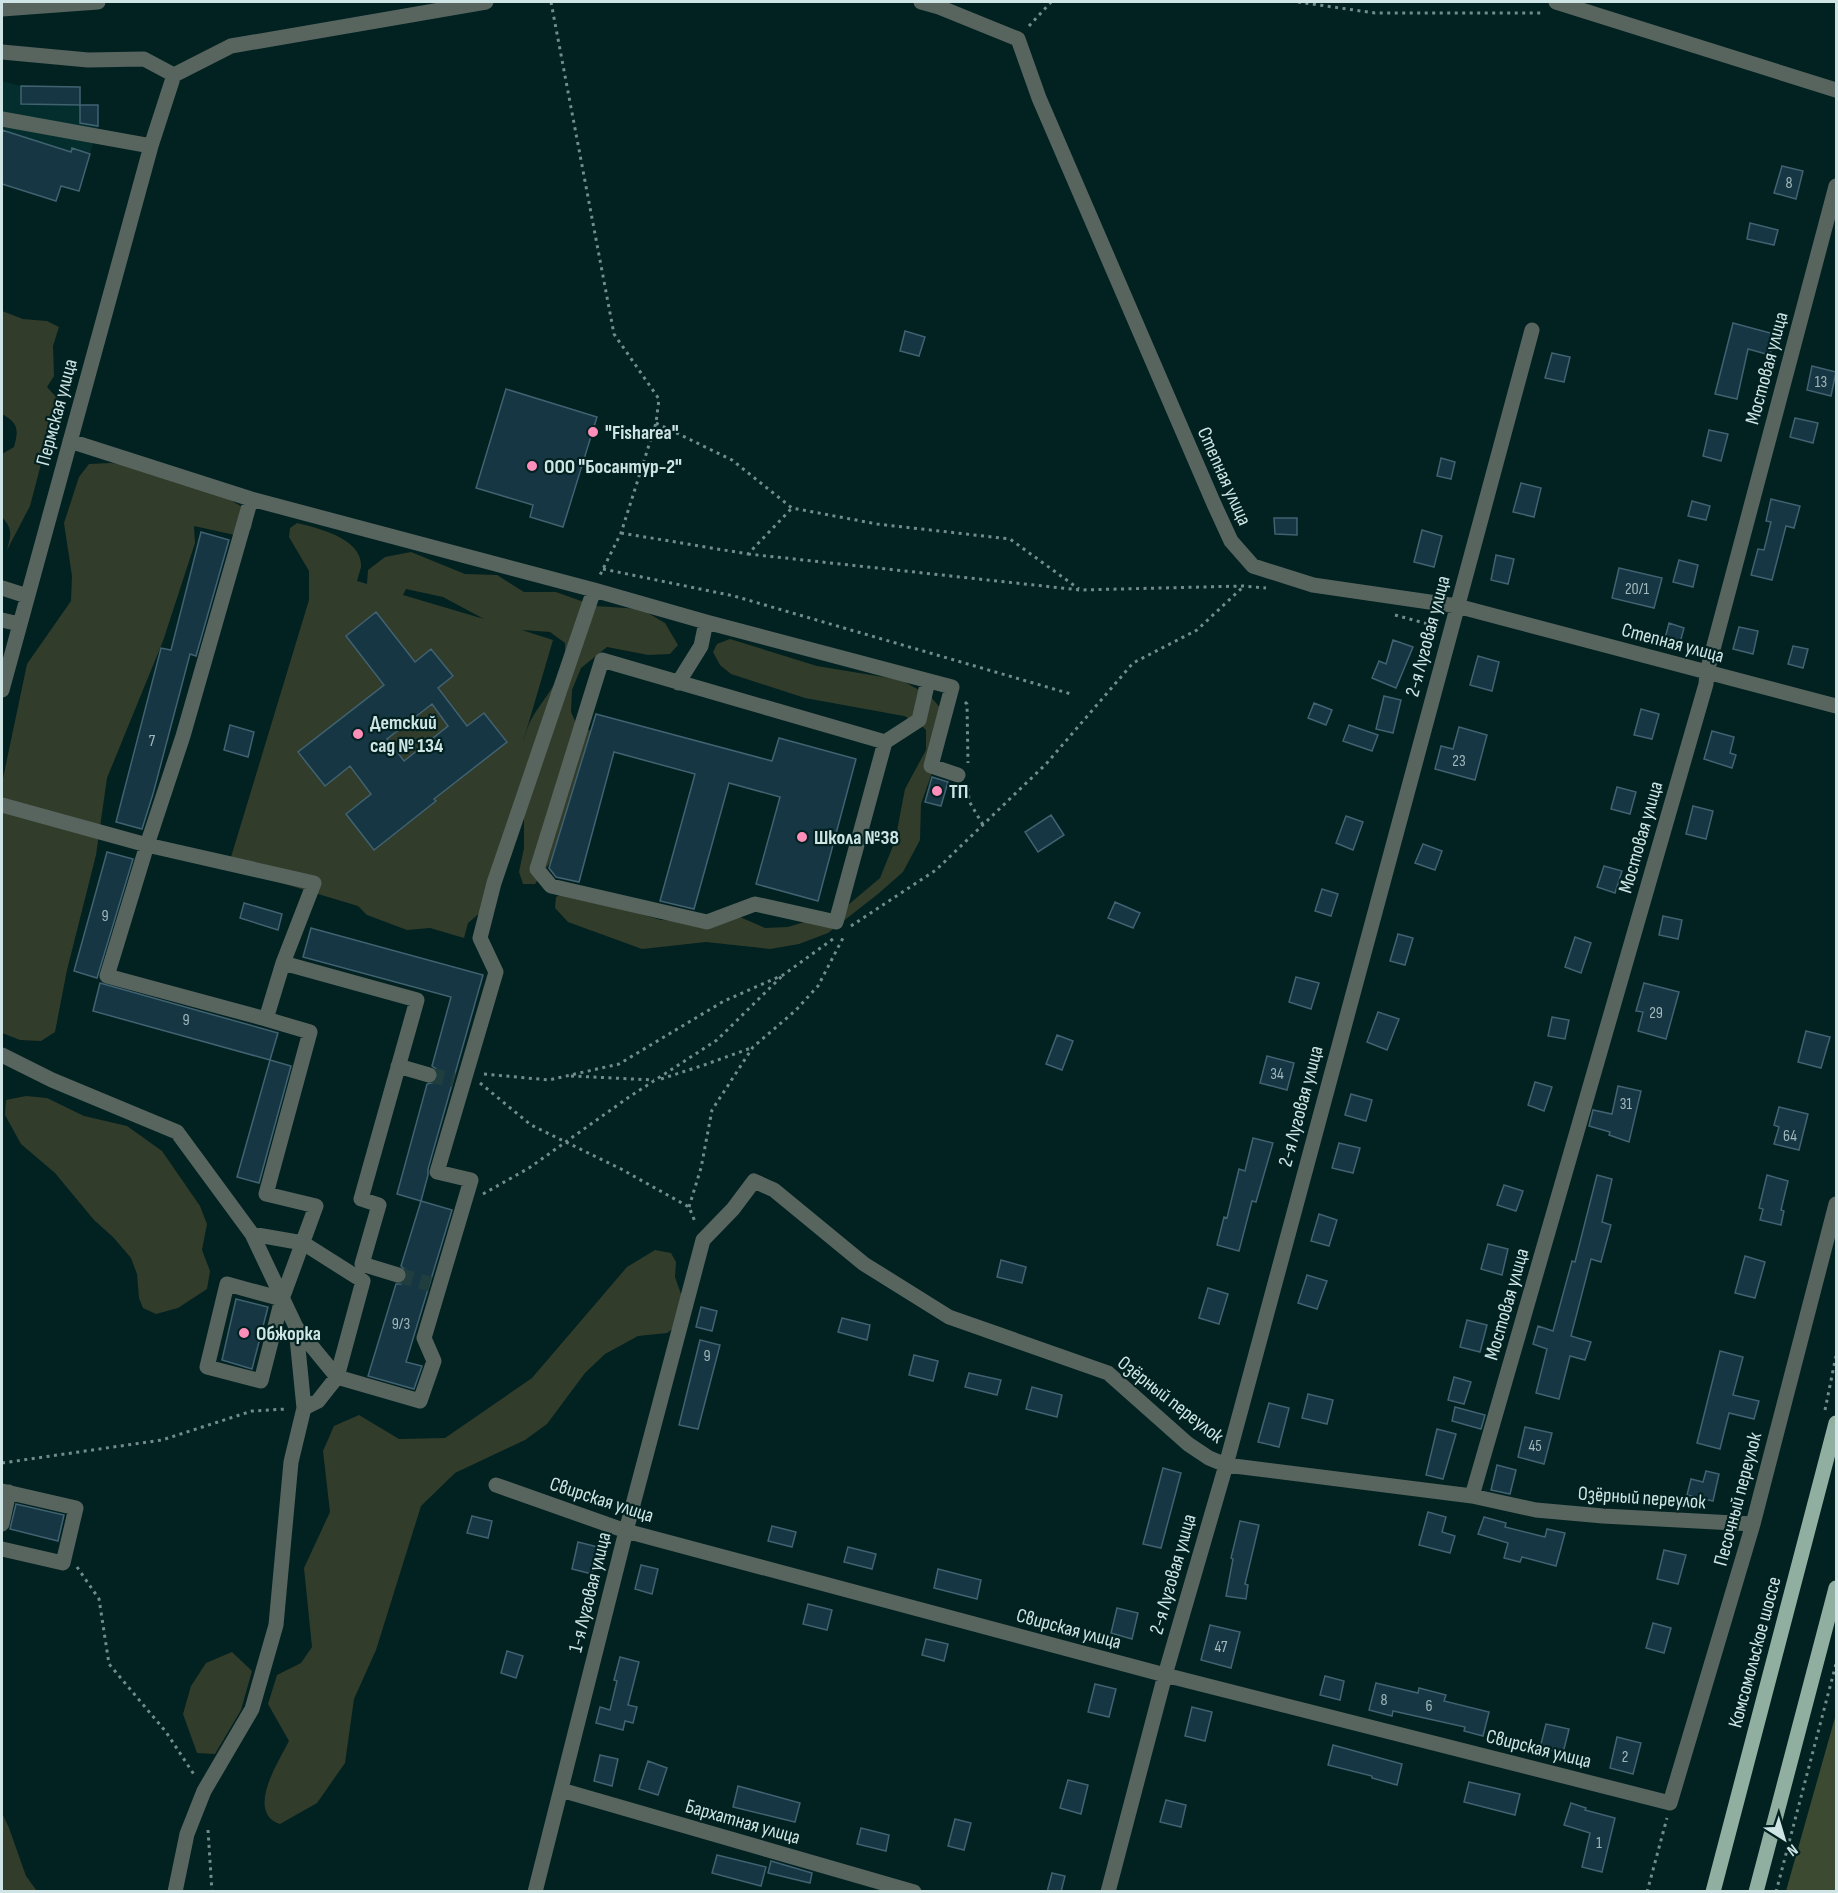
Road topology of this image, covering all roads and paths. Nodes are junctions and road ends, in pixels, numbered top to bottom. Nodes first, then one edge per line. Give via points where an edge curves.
1 (98, 2) edge
2 (486, 2) edge
3 (551, 2) edge
4 (921, 2) edge
5 (1051, 2) edge
6 (1298, 2) edge
7 (1555, 7) edge
8 (2, 9) edge
9 (1018, 39) junction
10 (2, 52) edge
11 (174, 75) junction
12 (1836, 90) edge
13 (2, 119) edge
14 (151, 146) junction
15 (1836, 186) edge
16 (1532, 330) dead end
17 (656, 423) junction
18 (70, 441) junction
19 (250, 499) junction
20 (792, 508) junction
21 (621, 533) junction
22 (748, 554) junction
23 (603, 569) junction
24 (1243, 586) junction
25 (1266, 586) dead end
26 (2, 588) edge
27 (594, 590) junction
28 (1080, 590) junction
29 (27, 596) junction
30 (1457, 606) junction
31 (2, 620) edge
32 (706, 622) junction
33 (20, 624) junction
34 (1707, 672) junction
35 (928, 681) junction
36 (678, 683) junction
37 (2, 690) edge
38 (1071, 694) dead end
39 (1836, 706) edge
40 (885, 742) junction
41 (958, 774) dead end
42 (2, 805) edge
43 (147, 845) junction
44 (848, 929) junction
45 (283, 963) junction
46 (783, 975) junction
47 (266, 1019) junction
48 (753, 1047) junction
49 (2, 1055) edge
50 (398, 1066) junction
51 (429, 1075) tunnel mouth
52 (567, 1076) junction
53 (462, 1078) junction
54 (656, 1080) junction
55 (567, 1143) junction
56 (754, 1181) joint
57 (1836, 1204) edge
58 (464, 1205) junction
59 (689, 1207) junction
60 (252, 1234) junction
61 (703, 1240) junction
62 (303, 1243) junction
63 (398, 1275) tunnel mouth
64 (282, 1299) junction
65 (296, 1327) junction
66 (337, 1377) junction
67 (304, 1408) junction
68 (1836, 1423) edge
69 (2, 1463) edge
70 (1226, 1465) junction
71 (496, 1485) dead end
72 (5, 1491) edge
73 (1473, 1496) junction
74 (2, 1524) edge
75 (1753, 1524) junction
76 (626, 1531) junction
77 (2, 1549) edge
78 (66, 1551) junction
79 (1836, 1588) edge
80 (1836, 1664) edge
81 (1165, 1675) junction
82 (204, 1791) junction
83 (561, 1791) junction
84 (1670, 1803) joint
85 (207, 1825) dead end
86 (1665, 1831) dead end
87 (175, 1892) edge
88 (212, 1892) edge
89 (535, 1892) edge
90 (914, 1892) edge
91 (1108, 1892) edge
92 (1647, 1892) edge
93 (1713, 1892) edge
94 (1756, 1892) edge
95 (1776, 1892) edge

1 - 8 street
2 - 11 street via 231,46
3 - 17 path via 614,334 659,399
4 - 9 street
5 - 9 path
6 - 7 path via 1375,13
7 - 12 street
9 - 30 street, Степная улица via 1039,98 1231,542 1253,566 1313,585
10 - 11 street via 88,60 144,59
11 - 14 street
13 - 14 street
14 - 18 street, Пермская улица
15 - 34 street, Мостовая улица
16 - 30 street, 2-я Луговая улица
17 - 20 path via 732,460
17 - 21 path
18 - 19 street
18 - 29 street, Пермская улица
19 - 27 street
19 - 43 street via 183,736
20 - 22 path
20 - 28 path via 877,524 1010,539
21 - 22 path
21 - 23 path
22 - 28 path
23 - 27 path
23 - 38 path via 734,596
24 - 25 path
24 - 28 path
24 - 44 path via 1197,630 1133,663 1046,764 936,870
26 - 29 street
27 - 32 street
27 - 53 street via 494,883 480,938 496,972
29 - 33 street, Пермская улица
30 - 34 street, Степная улица
30 - 70 street, 2-я Луговая улица
31 - 33 street
32 - 35 street
32 - 36 street via 700,646
33 - 37 street, Пермская улица
34 - 39 street, Степная улица
34 - 73 street, Мостовая улица
35 - 40 street via 919,720
35 - 41 street via 952,687 931,766
36 - 40 street
36 - 40 street via 602,660 537,869 551,886 707,922 755,904 836,922
42 - 43 street
43 - 45 street via 314,883
43 - 47 street via 107,976
44 - 46 path
44 - 48 path via 818,986
45 - 47 street
45 - 50 street via 417,1000
46 - 52 path via 724,1001 620,1064
46 - 54 path via 717,1040
47 - 62 street via 310,1032 266,1194 316,1206
48 - 54 path
48 - 59 path via 712,1110
49 - 60 street via 177,1132
50 - 51 street
50 - 63 street via 361,1200 379,1204 362,1264
52 - 53 path via 549,1080
52 - 54 path
53 - 55 path via 531,1125
53 - 58 street via 437,1172 471,1180
54 - 55 path
55 - 58 path
55 - 59 path
56 - 61 street, 1-я Луговая улица
56 - 70 street, Озёрный переулок via 774,1190 864,1264 949,1317 1108,1373 1188,1444
57 - 75 street, Песочный переулок
58 - 66 street via 435,1285 424,1338 434,1361 420,1401
59 - 61 path
60 - 62 street
60 - 64 street
61 - 76 street, 1-я Луговая улица
62 - 64 street
62 - 66 street via 363,1281
64 - 64 street via 261,1381 207,1367 227,1284
64 - 65 street
65 - 66 street
65 - 67 street
66 - 67 street via 318,1401
67 - 69 path via 252,1411 162,1440
67 - 82 street via 291,1462 276,1625 252,1709
68 - 93 main road, Комсомольское шоссе
70 - 73 street, Озёрный переулок
70 - 81 street, 2-я Луговая улица
71 - 76 street, Свирская улица
72 - 74 street
72 - 78 street via 76,1508
73 - 75 street, Озёрный переулок via 1536,1510
75 - 84 street, Песочный переулок
76 - 81 street, Свирская улица
76 - 83 street, 1-я Луговая улица
77 - 78 street via 63,1563
78 - 82 path via 99,1599 109,1664 166,1732
79 - 94 main road
80 - 95 path
81 - 84 street, Свирская улица
81 - 91 street, 2-я Луговая улица
82 - 87 street via 187,1834
83 - 89 street, 1-я Луговая улица
83 - 90 street, Бархатная улица
85 - 88 path
86 - 92 path

